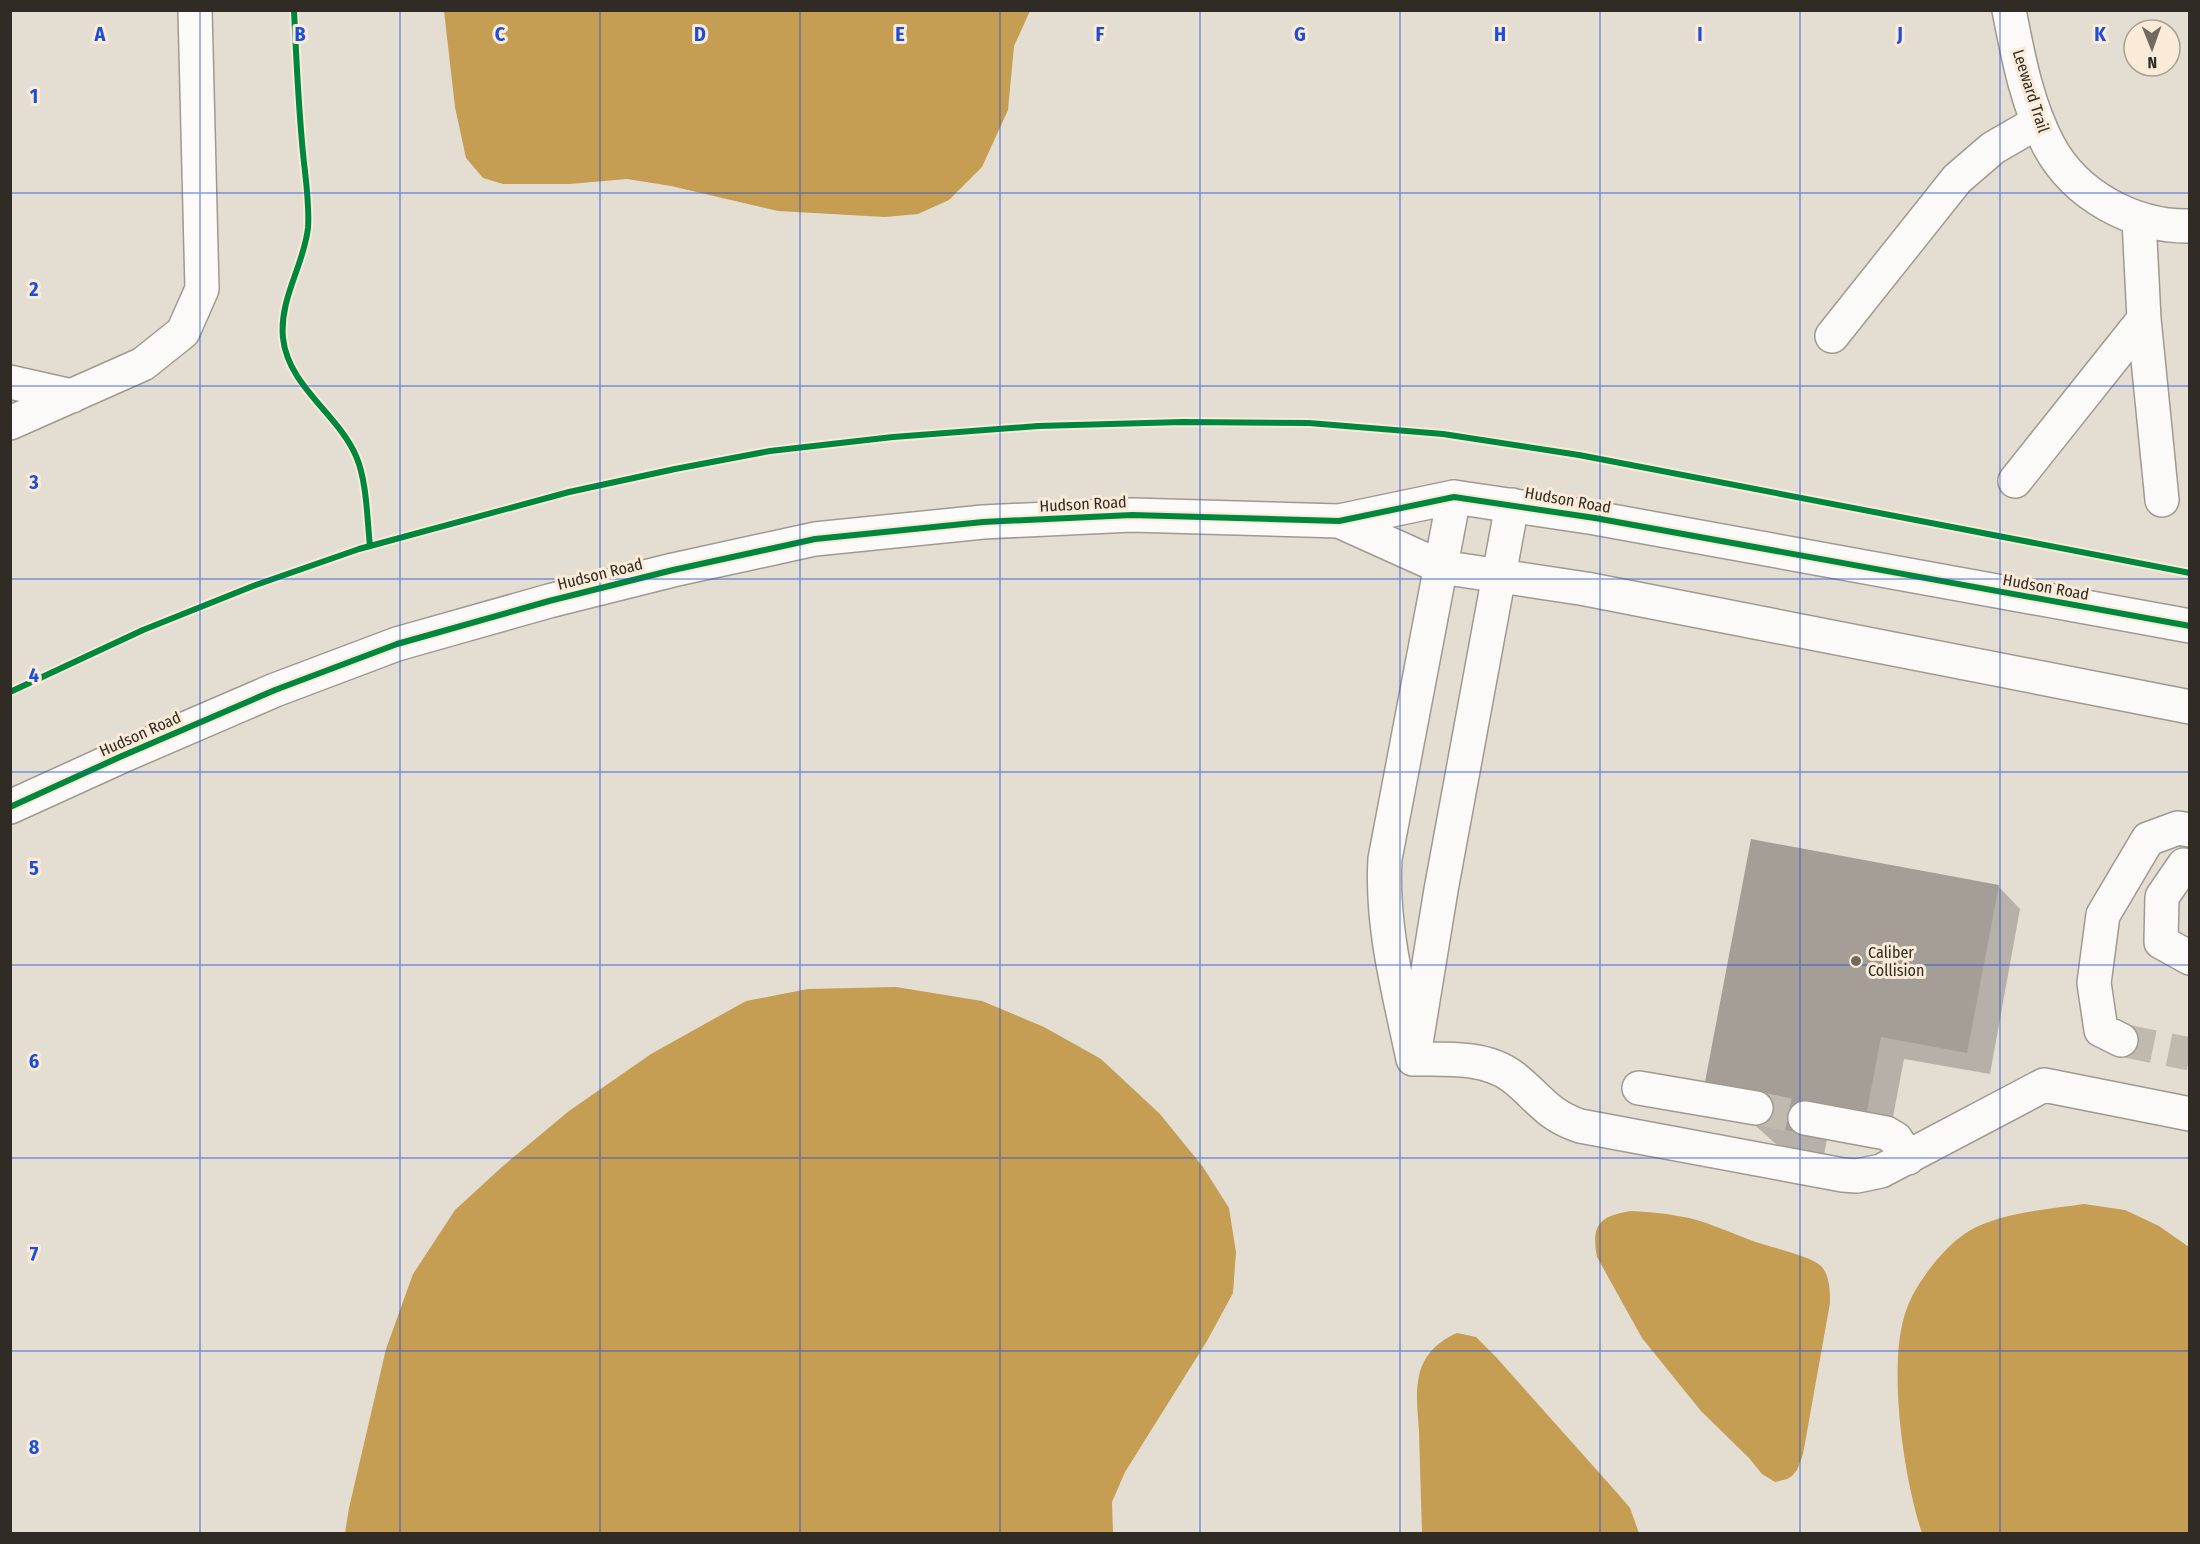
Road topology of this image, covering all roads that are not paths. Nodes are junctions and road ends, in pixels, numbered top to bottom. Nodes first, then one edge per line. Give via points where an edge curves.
1 (195, 10) edge
2 (2008, 10) edge
3 (2038, 122) junction
4 (2139, 220) junction
5 (2190, 226) edge
6 (2144, 319) junction
7 (1832, 336) dead end
8 (10, 382) edge
9 (72, 396) junction
10 (10, 423) edge
11 (2015, 481) dead end
12 (1454, 497) junction
13 (2162, 500) dead end
14 (1512, 505) junction
15 (1339, 521) junction
16 (1440, 567) junction
17 (1499, 576) junction
18 (2190, 626) edge
19 (2190, 707) edge
20 (10, 807) edge
21 (2190, 830) edge
22 (2190, 866) edge
23 (2190, 958) edge
24 (2121, 1040) tunnel mouth
25 (1413, 1059) junction
26 (1639, 1088) dead end
27 (1756, 1108) tunnel mouth
28 (2190, 1114) edge
29 (1805, 1118) tunnel mouth
30 (1908, 1158) junction

1 - 9 street via 202,289 183,332 143,364
2 - 3 street, Leeward Trail
3 - 4 street, Leeward Trail via 2050,148 2074,178 2102,202
3 - 7 street via 1994,148 1957,179
4 - 5 street, Leeward Trail
4 - 6 street
6 - 11 street
6 - 13 street
8 - 9 street
9 - 10 street
12 - 14 street, Hudson Road
12 - 15 street, Hudson Road
12 - 16 street
14 - 17 street
14 - 18 street, Hudson Road
15 - 16 street, Hudson Road
15 - 20 street, Hudson Road via 1132,515 982,522 815,539 549,601 397,644 274,690
16 - 17 street, Hudson Road
16 - 25 street via 1384,859 1388,937
17 - 19 street, Hudson Road via 1586,589
17 - 25 street via 1440,890
21 - 24 street via 2178,828 2148,839 2103,915 2094,983 2101,1030
22 - 23 street via 2184,865 2162,897 2161,942
25 - 30 street via 1458,1060 1500,1069 1550,1112 1595,1130 1842,1175 1870,1174
26 - 27 street
28 - 30 street via 2044,1085
29 - 30 street via 1886,1133 1896,1139

